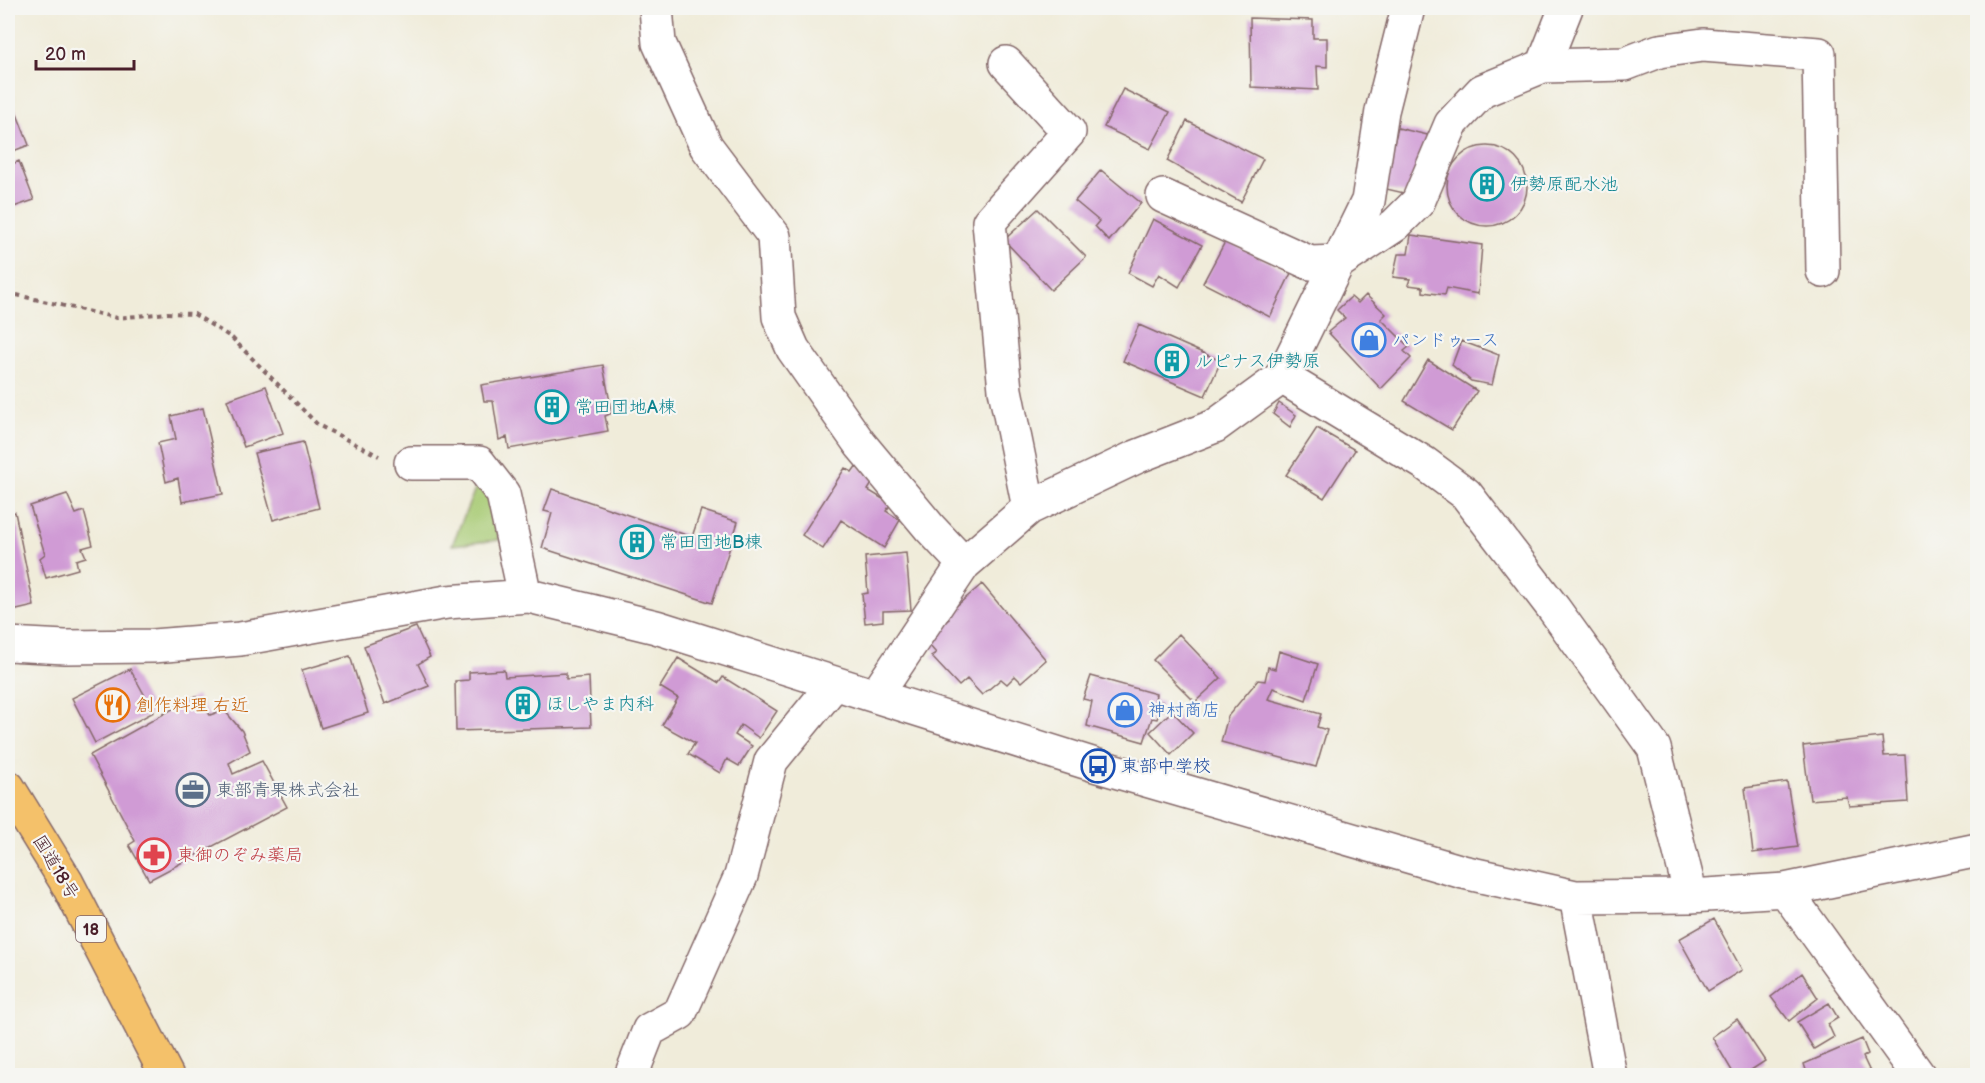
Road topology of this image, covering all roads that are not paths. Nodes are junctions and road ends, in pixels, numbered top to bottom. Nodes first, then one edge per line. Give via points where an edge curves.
1 (656, 8) edge
2 (1408, 8) edge
3 (1566, 8) edge
4 (1006, 63) dead end
5 (1543, 66) junction
6 (1163, 196) dead end
7 (1338, 262) junction
8 (1823, 271) dead end
9 (1281, 378) junction
10 (411, 463) road end
11 (1029, 508) junction
12 (964, 564) junction
13 (525, 596) junction
14 (8, 644) edge
15 (834, 684) junction
16 (877, 694) junction
17 (8, 788) edge
18 (1977, 849) edge
19 (1785, 890) junction
20 (1691, 896) junction
21 (1576, 897) junction
22 (167, 1076) edge
23 (631, 1076) edge
24 (1610, 1076) edge
25 (1919, 1076) edge

1 - 12 street via 659,43 706,146 774,236 779,317 793,349 860,444
2 - 7 street via 1382,111 1368,201
3 - 5 street
4 - 11 street via 1069,132 989,222 1005,390
5 - 7 street via 1482,91 1451,124 1418,202 1395,225
5 - 8 street via 1624,64 1659,51 1703,45 1820,54
6 - 7 street via 1310,263
7 - 9 street
9 - 11 street via 1215,426 1136,457
9 - 20 street via 1424,463 1466,494 1654,748
10 - 13 street via 479,463 503,494
11 - 12 street
12 - 16 street
13 - 14 street via 447,602 240,639 153,646
13 - 15 street via 656,627
15 - 16 street
15 - 23 street via 771,761 736,887 680,1013 649,1030
16 - 21 street via 1098,765 1463,872
17 - 22 highway, 国道18号 / 18 via 67,883
18 - 19 street
19 - 20 street
19 - 25 street
20 - 21 street
21 - 24 street

